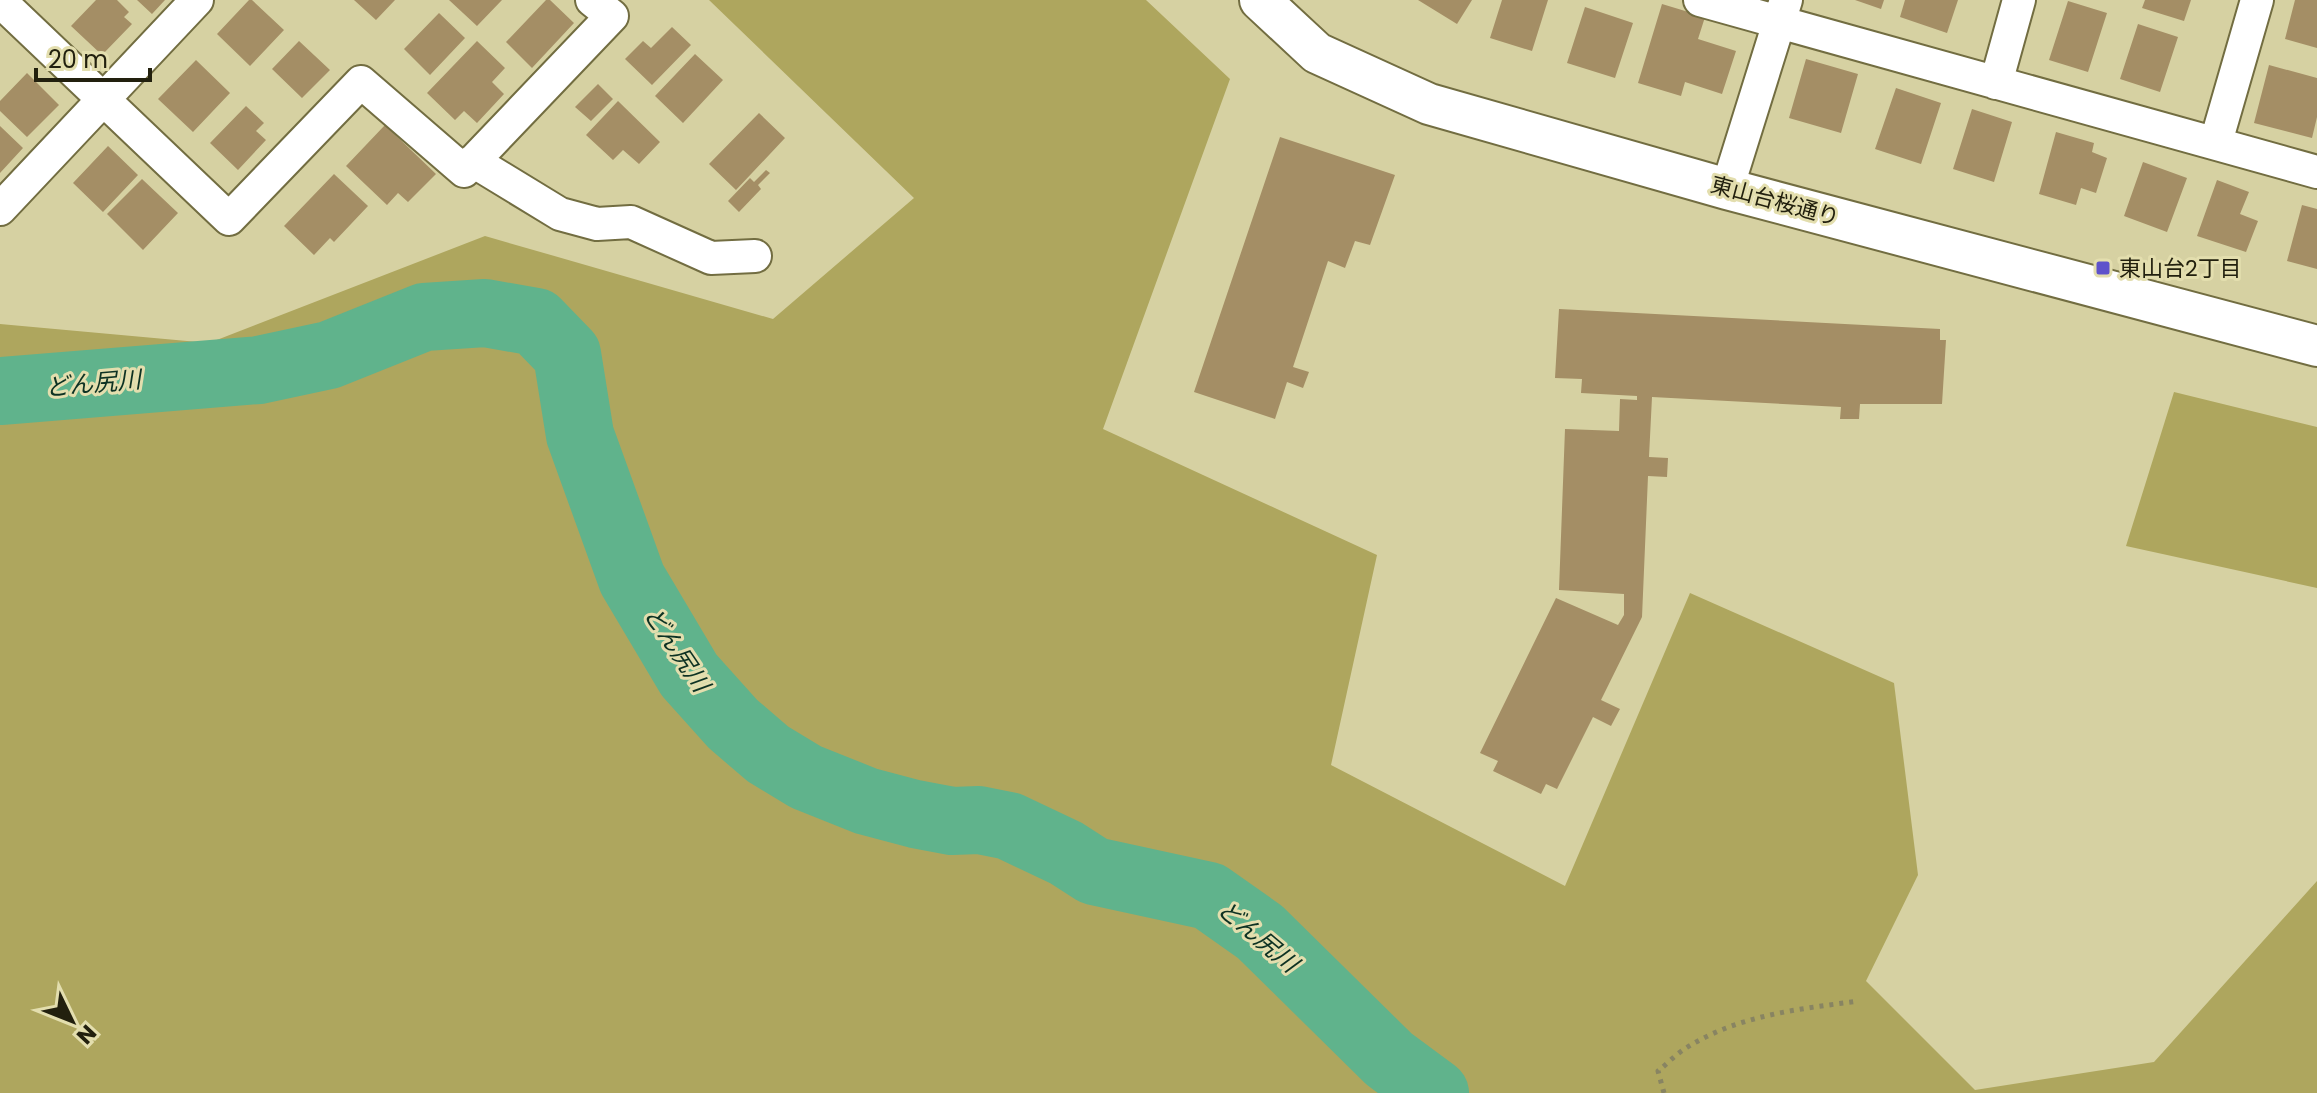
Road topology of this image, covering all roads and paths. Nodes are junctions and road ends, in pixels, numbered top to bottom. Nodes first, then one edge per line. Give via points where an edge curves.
1 (197, 0) edge
2 (592, 0) edge
3 (1260, 0) edge
4 (1700, 0) edge
5 (2019, 0) edge
6 (2257, 0) edge
7 (0, 1) edge
8 (1782, 12) edge
9 (1996, 83) junction
10 (103, 99) junction
11 (2216, 142) junction
12 (473, 161) junction
13 (2317, 172) edge
14 (1727, 189) junction
15 (0, 209) edge
16 (755, 256) dead end
17 (2317, 346) edge
18 (1859, 1001) dead end
19 (1664, 1093) edge

1 - 10 street
2 - 12 street via 612,16
3 - 14 street, 東山台桜通り via 1317,53 1429,104
4 - 8 street
5 - 9 street
6 - 11 street
7 - 10 street
8 - 9 street
8 - 14 street
9 - 11 street
10 - 12 street via 229,219 361,82 464,171
10 - 15 street
11 - 13 street
12 - 16 street via 560,214 597,224 631,222 711,258
14 - 17 street, 東山台桜通り
18 - 19 path via 1742,1021 1686,1048 1658,1071

